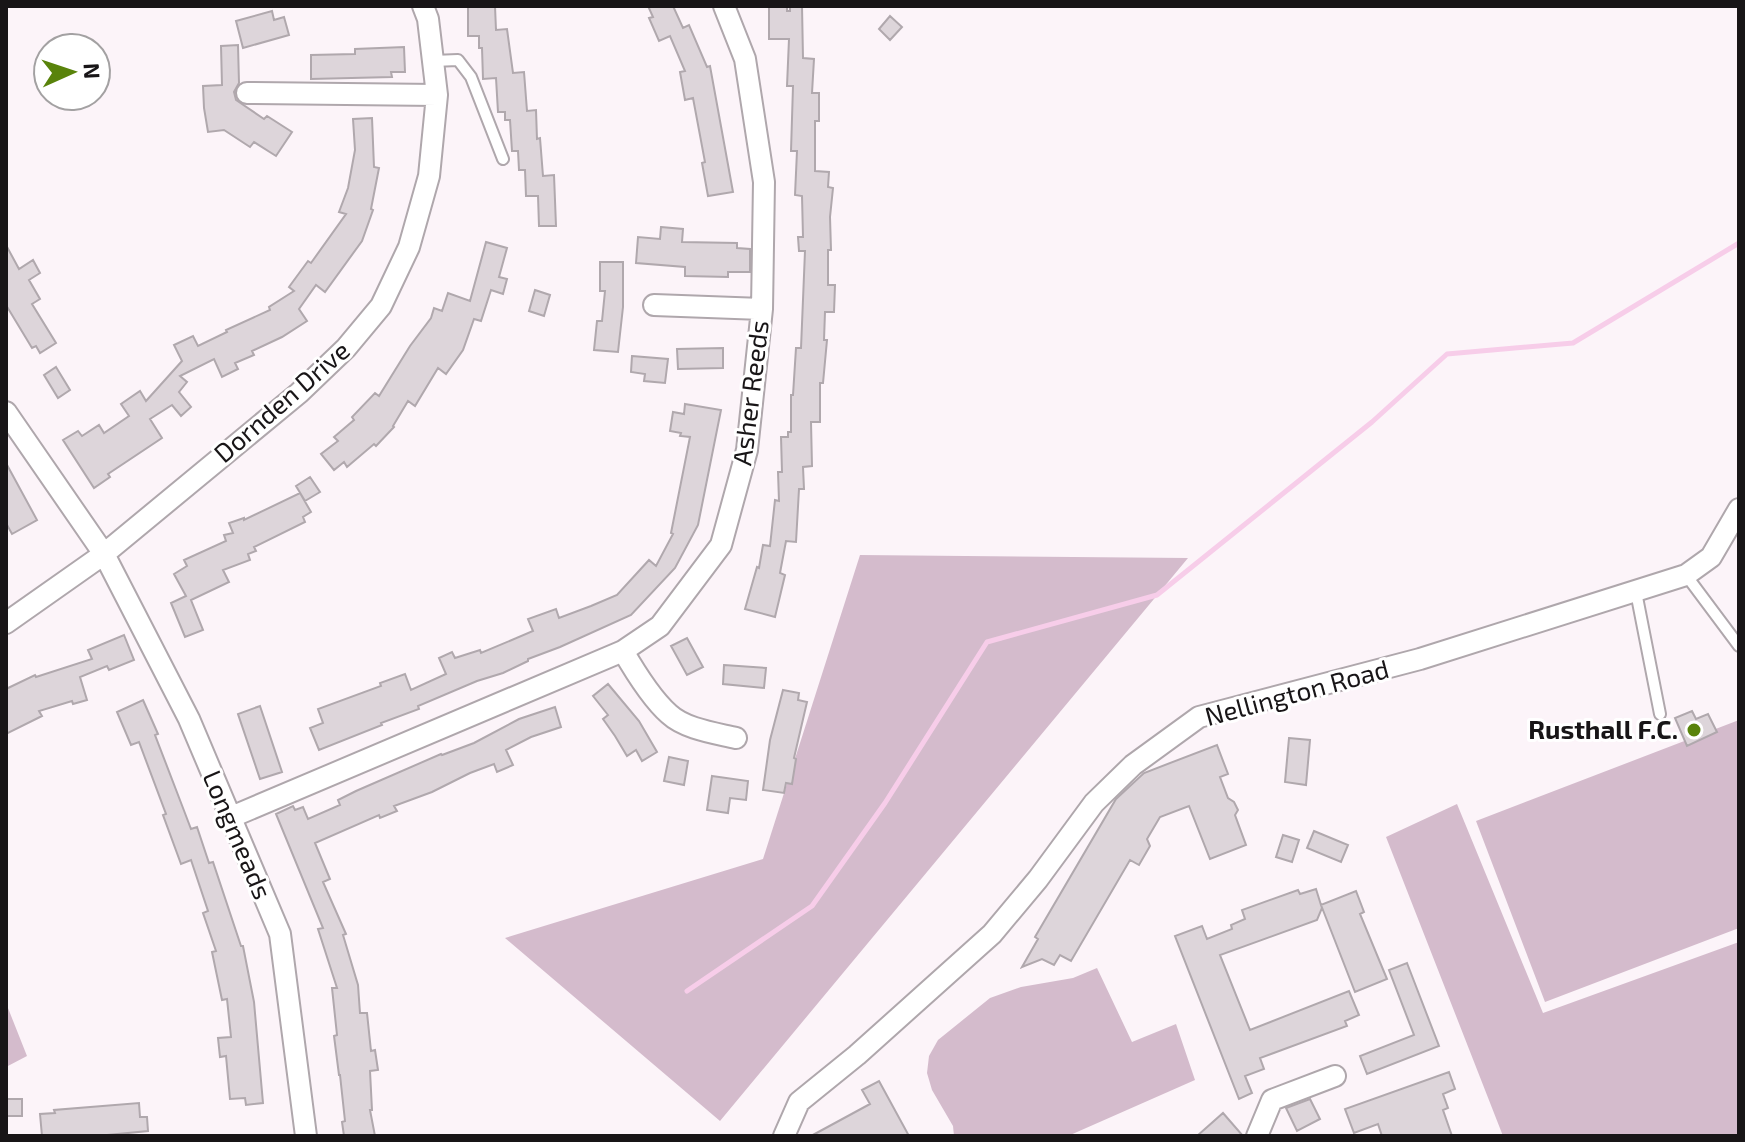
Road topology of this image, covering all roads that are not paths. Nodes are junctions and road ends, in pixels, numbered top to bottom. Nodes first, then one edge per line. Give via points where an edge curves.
1 (423, 6) edge
2 (724, 6) edge
3 (433, 61) junction
4 (247, 93) dead end
5 (437, 95) junction
6 (503, 159) dead end
7 (654, 305) dead end
8 (762, 309) junction
9 (6, 412) edge
10 (1739, 509) edge
11 (104, 554) junction
12 (1686, 575) junction
13 (1636, 592) junction
14 (6, 623) edge
15 (1739, 646) edge
16 (623, 651) junction
17 (1660, 714) dead end
18 (736, 738) dead end
19 (229, 818) junction
20 (1335, 1076) dead end
21 (306, 1134) edge
22 (284, 1136) edge
23 (784, 1136) edge
24 (1257, 1136) edge

1 - 3 street, Dornden Drive
2 - 8 street, Asher Reeds via 745,59 764,182
3 - 5 street, Dornden Drive
3 - 6 lane via 458,60 471,77
4 - 5 street
5 - 11 street, Dornden Drive via 429,176 409,247 381,306 299,393
7 - 8 street
8 - 16 street, Asher Reeds via 747,450 721,545 660,626
9 - 11 street, Longmeads
10 - 12 street via 1711,557
11 - 14 street, Dornden Drive
11 - 19 street, Longmeads via 189,719
12 - 13 street, Nellington Road
12 - 15 lane
13 - 17 lane
13 - 23 street, Nellington Road via 1420,659 1199,717 1133,765 1094,803 992,934 799,1102
16 - 18 street via 670,716
16 - 19 street, Asher Reeds
19 - 21 street, Longmeads via 280,934
20 - 24 street via 1272,1100
21 - 22 street

